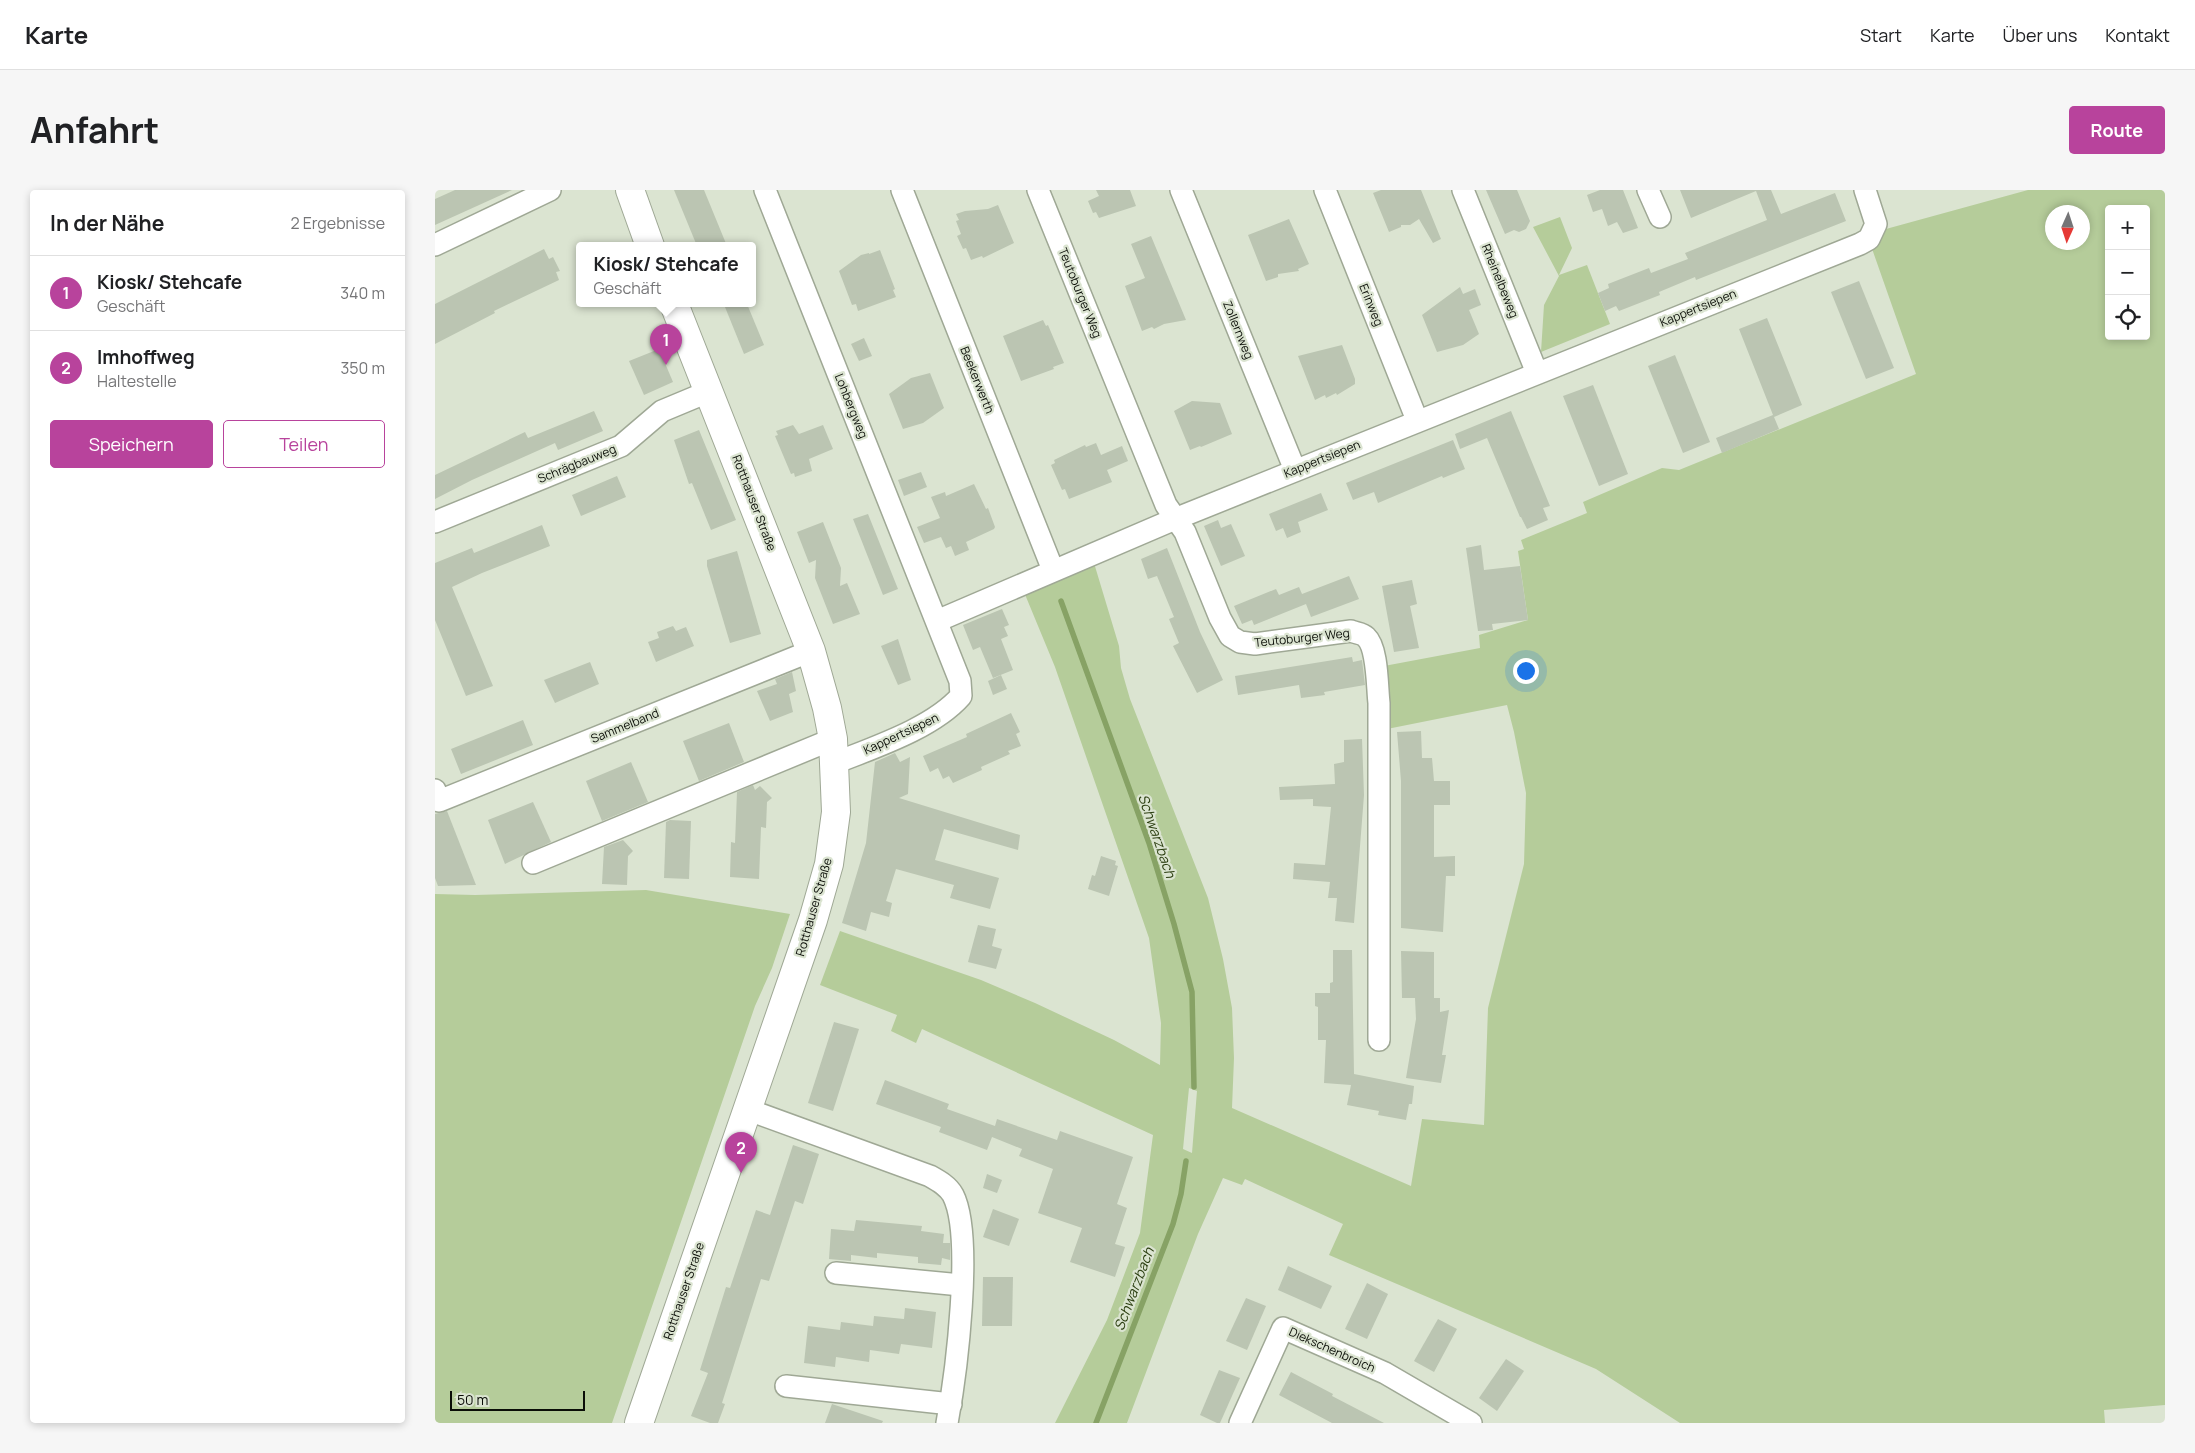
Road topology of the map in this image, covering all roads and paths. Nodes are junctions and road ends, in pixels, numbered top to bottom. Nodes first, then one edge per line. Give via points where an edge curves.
1 (550, 190) edge
2 (630, 190) edge
3 (765, 190) edge
4 (902, 190) edge
5 (1038, 190) edge
6 (1181, 190) edge
7 (1325, 190) edge
8 (1463, 190) edge
9 (1648, 190) edge
10 (1865, 190) edge
11 (1660, 216) dead end
12 (649, 242) edge
13 (435, 245) edge
14 (675, 307) edge
15 (1537, 373) junction
16 (710, 391) junction
17 (1417, 420) junction
18 (1295, 470) junction
19 (1175, 518) junction
20 (435, 522) edge
21 (1053, 570) junction
22 (937, 621) junction
23 (811, 651) junction
24 (834, 751) junction
25 (437, 796) edge
26 (533, 863) dead end
27 (1379, 1040) dead end
28 (746, 1109) junction
29 (836, 1273) dead end
30 (961, 1285) junction
31 (786, 1386) dead end
32 (949, 1414) edge
33 (639, 1423) edge
34 (1240, 1423) edge
35 (1471, 1423) edge

1 - 13 street
2 - 12 main road
3 - 22 street, Lohbergweg
4 - 21 street, Beekerwerth
5 - 19 street, Teutoburger Weg via 1166,506
6 - 18 street, Zollernweg
7 - 17 street, Erinweg
8 - 15 street, Rheinelbeweg
9 - 11 street
10 - 15 street, Kappertsiepen via 1876,224 1869,239
14 - 16 main road, Rotthauser Straße
15 - 17 street, Kappertsiepen
16 - 20 street, Schrägbauweg via 662,411 621,446
16 - 23 main road, Rotthauser Straße
17 - 18 street, Kappertsiepen
18 - 19 street, Kappertsiepen
19 - 21 street, Kappertsiepen
19 - 27 street, Teutoburger Weg via 1185,532 1229,636 1255,644 1351,631 1365,636 1369,642 1379,703
21 - 22 street, Kappertsiepen
22 - 24 street, Kappertsiepen via 960,681 961,696 951,708 932,721
23 - 24 main road, Rotthauser Straße
23 - 25 street, Sammelband
24 - 26 street
24 - 28 main road, Rotthauser Straße via 836,812 829,864
28 - 30 street via 930,1176 947,1187 961,1220
28 - 33 main road, Rotthauser Straße
29 - 30 street
30 - 32 street via 958,1346
31 - 32 street
34 - 35 street, Diekschenbroich via 1283,1328 1385,1373

